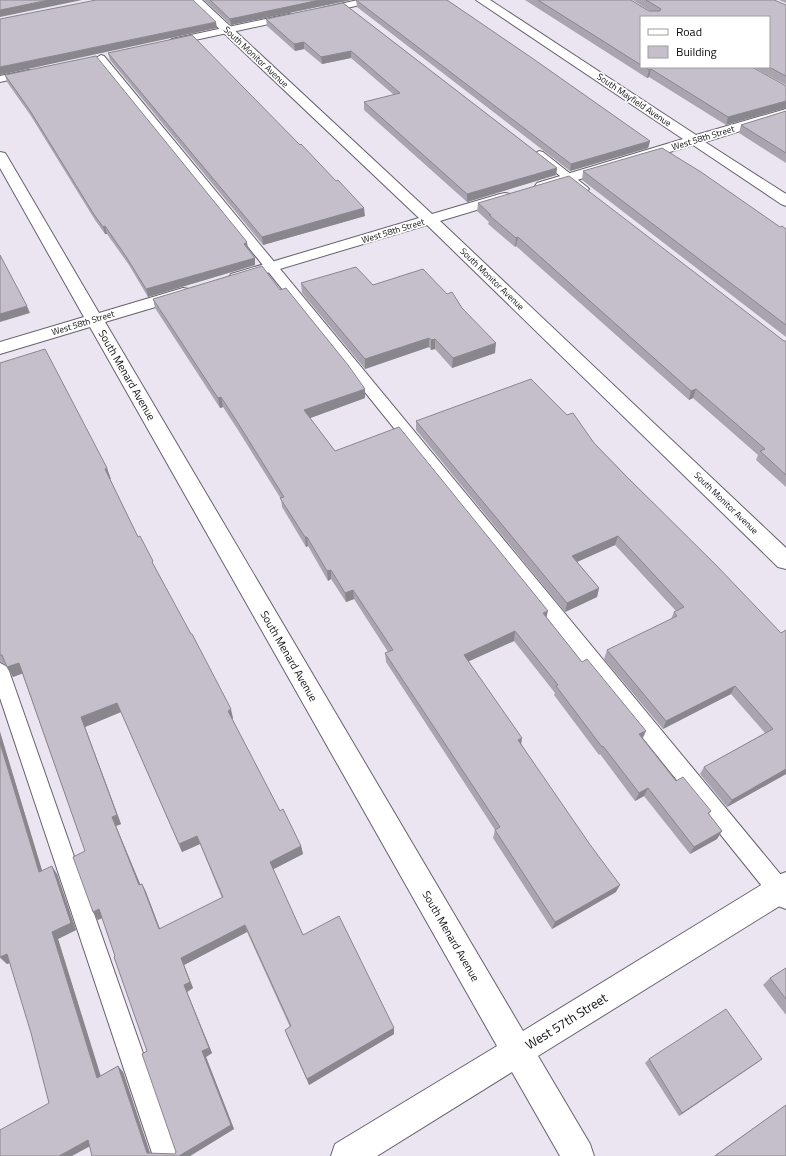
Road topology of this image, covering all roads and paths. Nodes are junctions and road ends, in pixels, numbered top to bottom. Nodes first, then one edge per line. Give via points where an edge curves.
1 (195, 0) edge
2 (370, 0) edge
3 (482, 0) edge
4 (346, 5) junction
5 (316, 11) edge
6 (302, 14) edge
7 (358, 15) edge
8 (227, 30) junction
9 (162, 44) edge
10 (101, 58) dead end
11 (39, 71) edge
12 (0, 79) edge
13 (786, 113) edge
14 (695, 141) junction
15 (533, 150) edge
16 (0, 156) edge
17 (570, 178) junction
18 (592, 196) edge
19 (786, 201) edge
20 (430, 220) junction
21 (271, 267) junction
22 (226, 281) edge
23 (196, 290) edge
24 (95, 320) junction
25 (0, 348) edge
26 (786, 561) edge
27 (0, 671) edge
28 (784, 891) edge
29 (517, 1050) junction
30 (166, 1156) edge
31 (347, 1156) edge
32 (578, 1156) edge

1 - 8 street, South Monitor Avenue
2 - 4 lane
3 - 14 street, South Mayfield Avenue
4 - 5 lane
4 - 7 lane
6 - 8 lane
8 - 9 lane
8 - 20 street, South Monitor Avenue
10 - 21 lane
11 - 12 lane
13 - 14 street, West 58th Street
14 - 17 street, West 58th Street
14 - 19 street, South Mayfield Avenue
15 - 17 lane
16 - 24 street, South Menard Avenue
17 - 18 lane
17 - 20 street, West 58th Street
20 - 21 street, West 58th Street
20 - 26 street, South Monitor Avenue
21 - 22 street, West 58th Street
21 - 28 lane
23 - 24 street, West 58th Street
24 - 25 street, West 58th Street
24 - 29 street, South Menard Avenue
27 - 30 lane
28 - 29 street, West 57th Street
29 - 31 street, West 57th Street
29 - 32 street, South Menard Avenue

